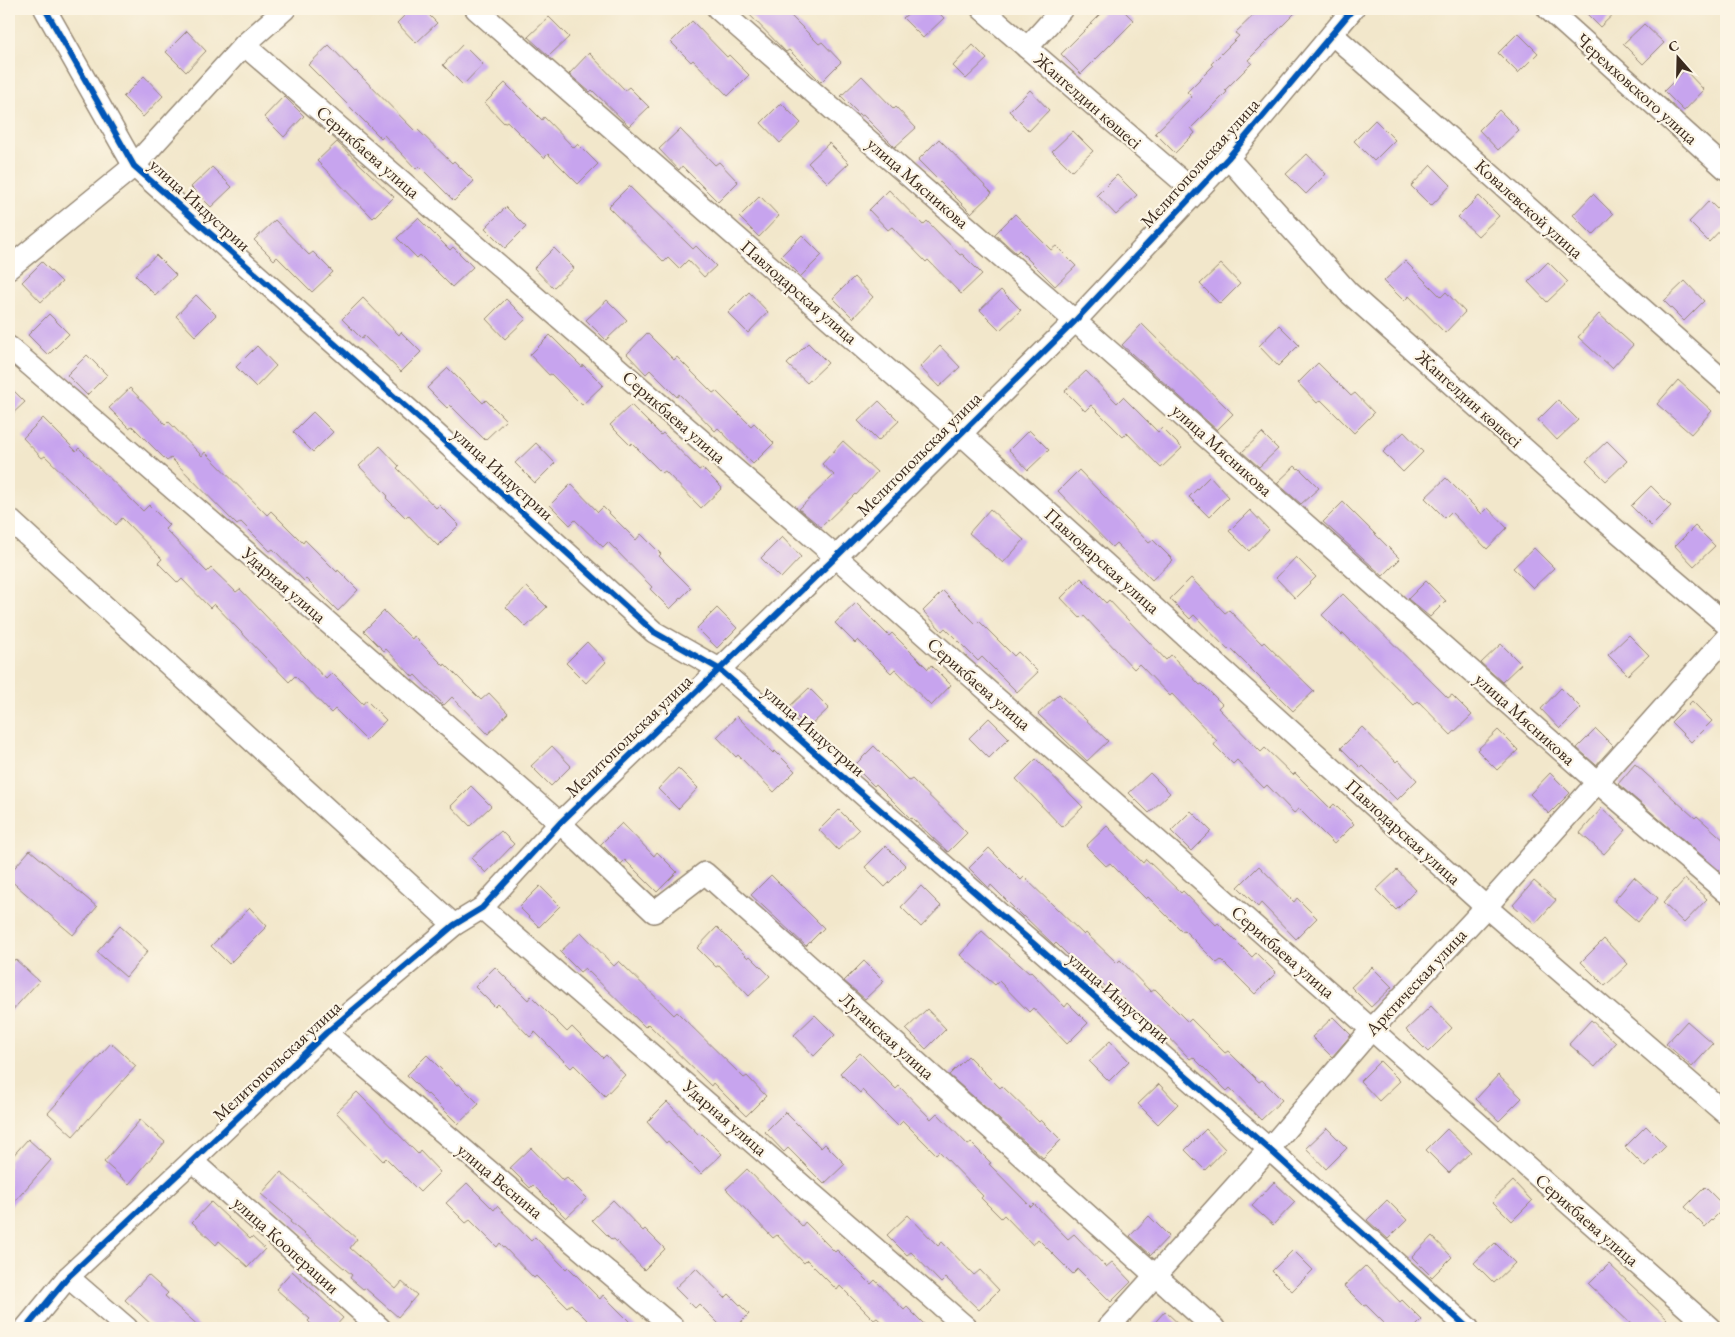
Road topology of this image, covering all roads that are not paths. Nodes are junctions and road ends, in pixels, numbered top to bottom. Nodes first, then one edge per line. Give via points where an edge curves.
1 (45, 9) edge
2 (285, 9) edge
3 (476, 9) edge
4 (718, 9) edge
5 (982, 9) edge
6 (1062, 9) edge
7 (1353, 9) edge
8 (1548, 9) edge
9 (1332, 34) junction
10 (244, 45) junction
11 (1027, 48) junction
12 (1228, 158) junction
13 (134, 166) junction
14 (1726, 169) edge
15 (1195, 192) junction
16 (9, 268) edge
17 (1075, 320) junction
18 (9, 346) edge
19 (1726, 383) edge
20 (960, 434) junction
21 (9, 519) edge
22 (836, 557) junction
23 (1726, 624) edge
24 (1726, 638) edge
25 (719, 669) junction
26 (1597, 782) junction
27 (560, 823) junction
28 (1726, 892) edge
29 (1486, 907) junction
30 (482, 908) junction
31 (454, 925) junction
32 (1371, 1030) junction
33 (326, 1033) junction
34 (1726, 1114) edge
35 (1269, 1149) junction
36 (192, 1161) junction
37 (1155, 1276) junction
38 (68, 1277) junction
39 (26, 1328) edge
40 (127, 1328) edge
41 (380, 1328) edge
42 (674, 1328) edge
43 (967, 1328) edge
44 (1108, 1328) edge
45 (1214, 1328) edge
46 (1468, 1328) edge
47 (1710, 1328) edge

1 - 13 street, улица Индустрии
2 - 10 street
3 - 20 street, Павлодарская улица
4 - 17 street, улица Мясникова
5 - 11 street, Жангелдин көшесі
6 - 11 street
7 - 9 street, Мелитопольская улица
8 - 14 street, Черемховского улица
9 - 12 street, Мелитопольская улица
9 - 19 street, Ковалевской улица
10 - 13 street
10 - 22 street, Серикбаева улица
11 - 15 street, Жангелдин көшесі
12 - 15 street, Мелитопольская улица
12 - 23 street, Жангелдин көшесі via 1348,292
13 - 16 street
13 - 25 street, улица Индустрии via 654,632
15 - 17 street, Мелитопольская улица
17 - 20 street, Мелитопольская улица
17 - 26 street, улица Мясникова
18 - 27 street, Ударная улица
20 - 22 street, Мелитопольская улица
20 - 29 street, Павлодарская улица
21 - 31 street
22 - 25 street, Мелитопольская улица
22 - 32 street, Серикбаева улица
24 - 26 street, Арктическая улица
25 - 27 street, Мелитопольская улица
25 - 35 street, улица Индустрии
26 - 28 street, улица Мясникова
26 - 29 street, Арктическая улица
27 - 30 street, Мелитопольская улица
27 - 37 street, Луганская улица via 654,912 705,873
29 - 32 street, Арктическая улица
29 - 34 street, Павлодарская улица
30 - 31 street, Мелитопольская улица
30 - 43 street, Ударная улица
31 - 33 street, Мелитопольская улица
32 - 35 street, Арктическая улица
32 - 47 street, Серикбаева улица
33 - 36 street, Мелитопольская улица
33 - 42 street, улица Веснина
35 - 37 street, Арктическая улица
35 - 46 street, улица Индустрии
36 - 38 street, Мелитопольская улица
36 - 41 street, улица Кооперации
37 - 44 street, Арктическая улица
37 - 45 street, Луганская улица
38 - 39 street, Мелитопольская улица
38 - 40 street

